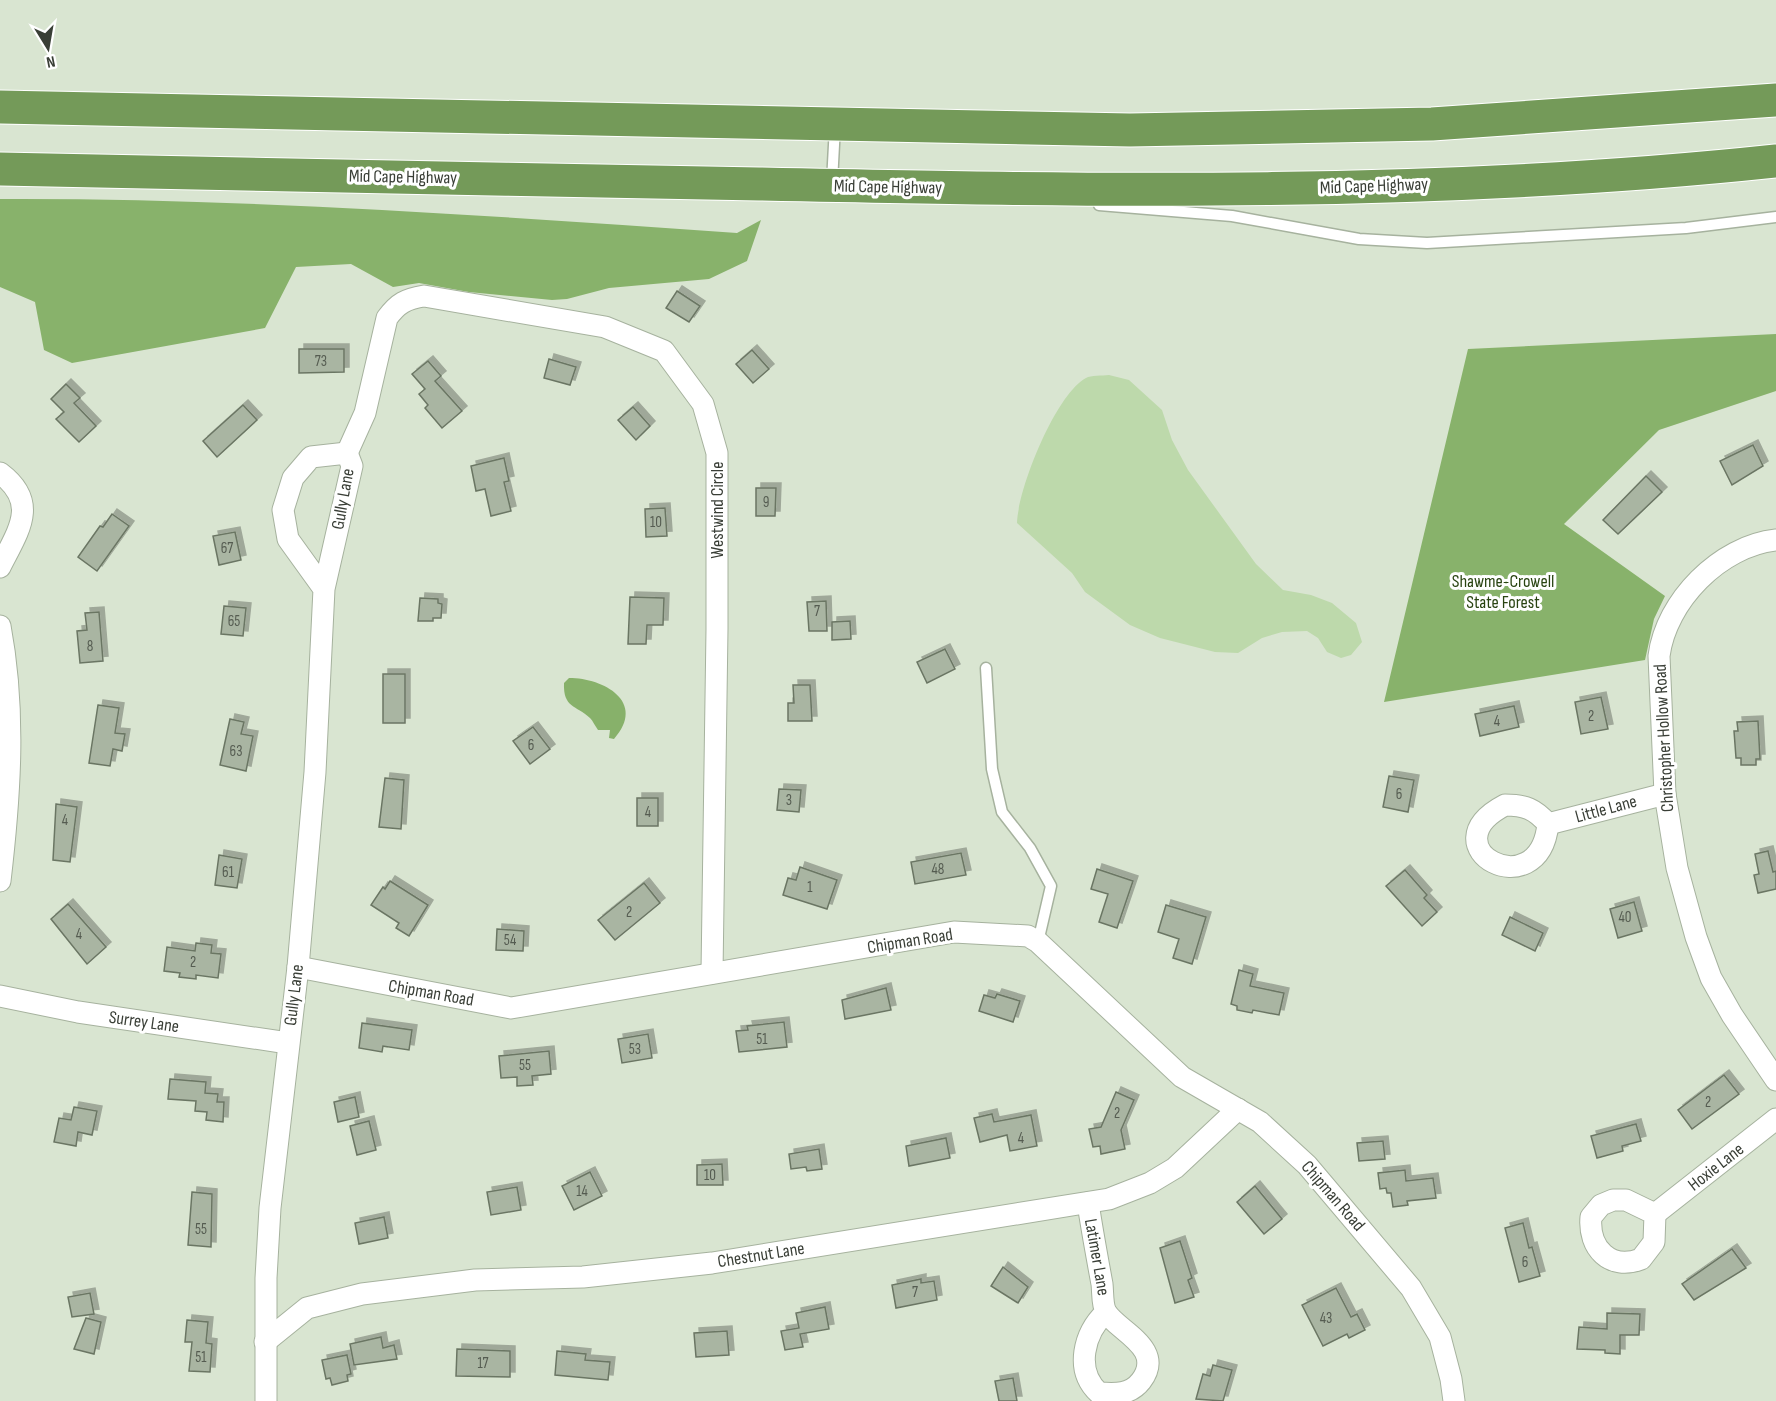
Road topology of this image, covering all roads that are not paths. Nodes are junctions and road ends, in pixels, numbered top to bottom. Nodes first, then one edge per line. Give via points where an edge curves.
1 (1776, 100) edge
2 (0, 107) edge
3 (835, 124) junction
4 (1776, 161) edge
5 (0, 169) edge
6 (832, 186) junction
7 (968, 189) junction
8 (1057, 201) dead end
9 (1092, 204) dead end
10 (1776, 217) edge
11 (347, 453) junction
12 (0, 472) edge
13 (1776, 540) edge
14 (0, 567) edge
15 (324, 589) junction
16 (0, 626) edge
17 (986, 668) dead end
18 (1665, 794) junction
19 (1548, 824) dead end
20 (0, 881) edge
21 (1038, 942) junction
22 (298, 967) junction
23 (711, 974) junction
24 (0, 996) edge
25 (288, 1043) junction
26 (1776, 1080) edge
27 (1238, 1109) junction
28 (1776, 1119) edge
29 (1088, 1203) junction
30 (1655, 1214) dead end
31 (1106, 1312) dead end
32 (265, 1342) junction
33 (266, 1401) edge
34 (1454, 1401) edge

1 - 3 highway via 1443,123 1254,129
2 - 3 highway
3 - 6 lane
4 - 7 highway, Mid Cape Highway via 1473,183 1257,190
5 - 6 highway, Mid Cape Highway
6 - 7 highway, Mid Cape Highway
7 - 8 lane
9 - 10 lane via 1232,216 1359,239 1427,243 1686,228
11 - 15 street, Gully Lane via 352,466
11 - 15 street, Gully Lane via 311,458 293,478 283,510 288,539
11 - 23 street, Westwind Circle via 365,413 387,318 407,299 424,296 605,327 664,351 703,404 717,453
12 - 14 street via 19,492 24,514
13 - 18 street, Christopher Hollow Road via 1731,555 1699,580 1671,614 1661,638 1659,656
15 - 22 street, Gully Lane via 315,772
16 - 20 street via 11,741
17 - 21 lane via 992,770 1002,812 1030,848 1051,886
18 - 19 street, Little Lane
18 - 26 street, Christopher Hollow Road via 1677,868 1711,978
21 - 23 street, Chipman Road via 1028,936 954,932
21 - 27 street, Chipman Road via 1182,1077
22 - 23 street, Chipman Road via 511,1008
22 - 25 street, Gully Lane
24 - 25 street, Surrey Lane via 78,1012
25 - 32 street, Gully Lane via 270,1208
27 - 29 street, Chestnut Lane via 1175,1168 1128,1192
27 - 34 street, Chipman Road via 1260,1122 1307,1165 1411,1288 1440,1338
28 - 30 street, Hoxie Lane
29 - 31 street, Latimer Lane
29 - 32 street, Chestnut Lane via 712,1263 583,1277 476,1280 362,1294 307,1308
32 - 33 street, Gully Lane

